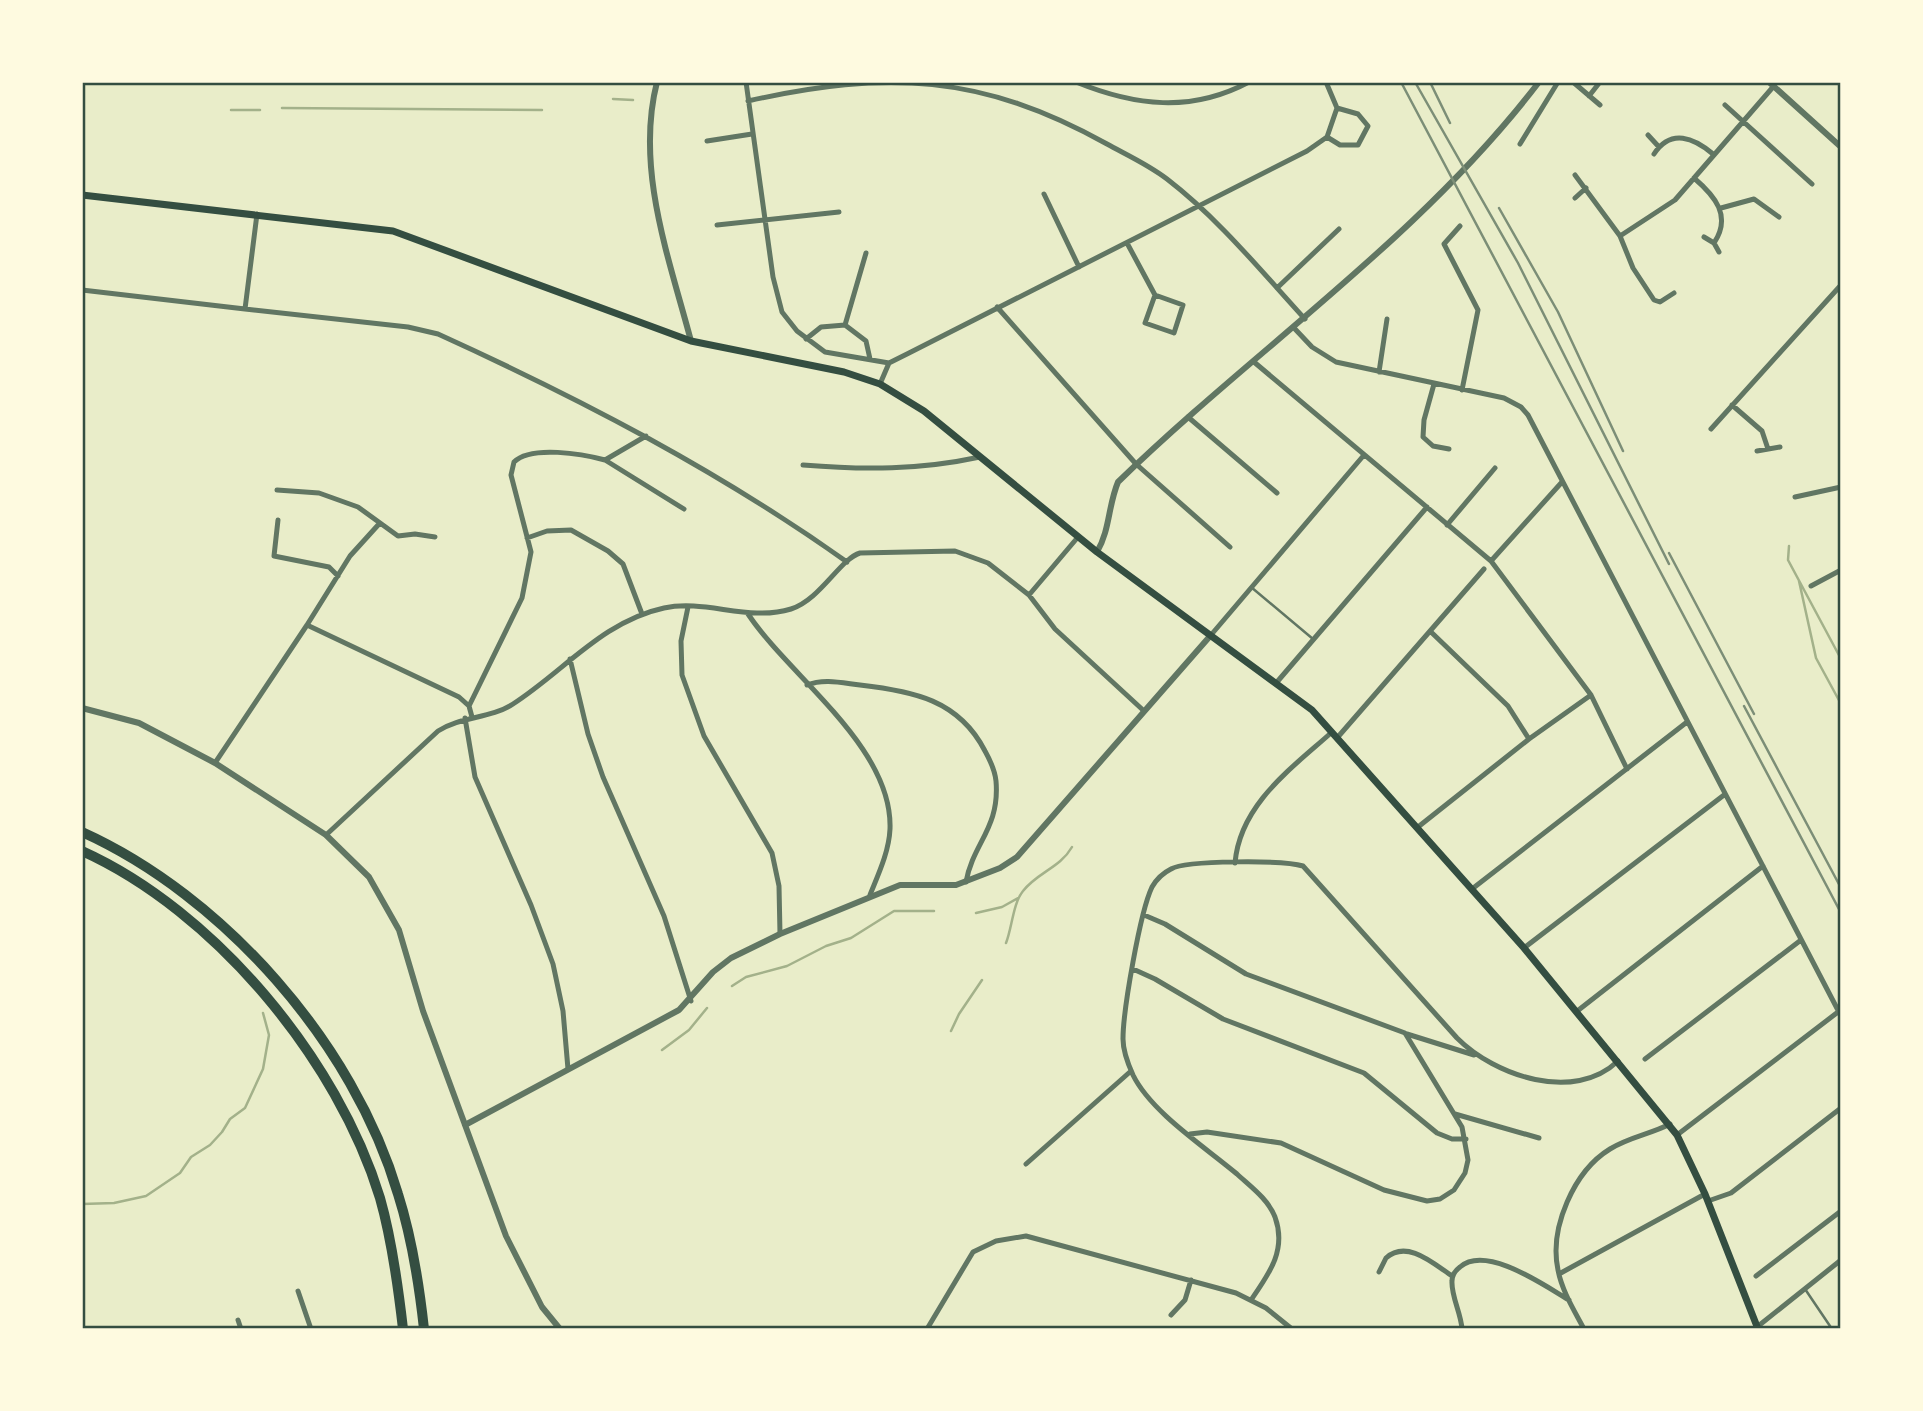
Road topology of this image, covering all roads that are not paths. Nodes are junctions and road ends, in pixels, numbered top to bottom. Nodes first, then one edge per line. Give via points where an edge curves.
1 (657, 82) edge
2 (746, 82) edge
3 (1076, 82) edge
4 (1249, 82) edge
5 (1326, 82) edge
6 (1539, 82) edge
7 (1558, 82) edge
8 (1573, 82) edge
9 (1600, 82) edge
10 (1771, 84) edge
11 (1589, 96) junction
12 (748, 101) junction
13 (1600, 105) dead end
14 (1725, 105) dead end
15 (1337, 108) junction
16 (1742, 120) junction
17 (752, 134) junction
18 (1648, 135) dead end
19 (1327, 137) junction
20 (707, 141) dead end
21 (1520, 144) dead end
22 (1659, 147) junction
23 (1841, 147) edge
24 (1654, 154) dead end
25 (1713, 154) junction
26 (1575, 176) dead end
27 (1694, 178) junction
28 (1812, 184) dead end
29 (1586, 188) junction
30 (1044, 194) dead end
31 (82, 195) edge
32 (1575, 198) dead end
33 (1198, 205) junction
34 (1721, 208) junction
35 (839, 212) dead end
36 (257, 214) junction
37 (1779, 217) dead end
38 (766, 218) junction
39 (717, 225) dead end
40 (1460, 226) dead end
41 (1339, 229) dead end
42 (1620, 236) junction
43 (1704, 237) dead end
44 (1127, 243) junction
45 (1714, 243) junction
46 (1444, 244) junction
47 (1434, 246) dead end
48 (1719, 252) dead end
49 (866, 253) dead end
50 (1079, 267) junction
51 (1841, 285) edge
52 (1276, 288) junction
53 (82, 290) edge
54 (1674, 293) dead end
55 (1155, 295) junction
56 (997, 307) junction
57 (245, 309) junction
58 (1305, 319) junction
59 (1387, 319) dead end
60 (845, 325) junction
61 (1295, 329) junction
62 (806, 339) junction
63 (691, 341) junction
64 (870, 359) junction
65 (1254, 362) junction
66 (890, 363) junction
67 (1379, 372) junction
68 (880, 384) junction
69 (1434, 384) junction
70 (1462, 390) junction
71 (1732, 405) junction
72 (1188, 417) junction
73 (1711, 429) dead end
74 (646, 436) junction
75 (1780, 447) dead end
76 (1449, 449) dead end
77 (1768, 449) junction
78 (1757, 452) dead end
79 (1364, 455) junction
80 (983, 456) junction
81 (606, 460) junction
82 (1136, 464) junction
83 (803, 465) dead end
84 (1495, 468) dead end
85 (1562, 482) junction
86 (1841, 487) edge
87 (277, 490) dead end
88 (1277, 493) dead end
89 (1795, 497) dead end
90 (1427, 508) junction
91 (684, 509) dead end
92 (278, 520) dead end
93 (379, 524) junction
94 (1447, 525) junction
95 (435, 537) dead end
96 (1078, 537) junction
97 (527, 538) junction
98 (1230, 547) dead end
99 (1097, 552) junction
100 (1490, 561) junction
101 (847, 562) junction
102 (1484, 569) dead end
103 (1841, 570) edge
104 (338, 576) junction
105 (1811, 586) dead end
106 (1251, 587) junction
107 (1029, 595) junction
108 (688, 607) junction
109 (642, 614) junction
110 (748, 614) junction
111 (307, 625) junction
112 (1430, 631) junction
113 (1211, 635) junction
114 (1313, 639) junction
115 (570, 659) junction
116 (1277, 682) junction
117 (807, 685) junction
118 (1591, 695) junction
119 (469, 706) junction
120 (82, 708) edge
121 (1144, 711) junction
122 (468, 717) junction
123 (1688, 722) junction
124 (1335, 735) junction
125 (1529, 739) junction
126 (215, 763) junction
127 (1627, 769) junction
128 (1724, 795) junction
129 (1418, 827) junction
130 (82, 832) edge
131 (326, 835) junction
132 (82, 852) edge
133 (1235, 863) junction
134 (1763, 866) junction
135 (967, 882) junction
136 (1472, 889) junction
137 (870, 895) junction
138 (1144, 915) junction
139 (780, 934) junction
140 (1801, 940) junction
141 (1524, 948) junction
142 (1133, 969) junction
143 (691, 1001) junction
144 (1576, 1012) junction
145 (1840, 1014) edge
146 (1405, 1033) junction
147 (1477, 1056) junction
148 (1645, 1059) dead end
149 (1618, 1061) junction
150 (568, 1069) junction
151 (1131, 1071) junction
152 (1841, 1108) edge
153 (1455, 1114) junction
154 (1670, 1124) junction
155 (466, 1125) junction
156 (1190, 1134) junction
157 (1678, 1135) junction
158 (1539, 1138) dead end
159 (1466, 1139) junction
160 (1026, 1164) dead end
161 (1707, 1197) junction
162 (1841, 1211) edge
163 (1841, 1261) edge
164 (1379, 1272) dead end
165 (1559, 1274) junction
166 (1452, 1276) junction
167 (1756, 1276) dead end
168 (1191, 1280) junction
169 (1805, 1289) junction
170 (298, 1290) dead end
171 (1251, 1300) junction
172 (1569, 1300) junction
173 (1171, 1315) dead end
174 (239, 1320) dead end
175 (1758, 1328) edge
176 (241, 1329) edge
177 (311, 1329) edge
178 (403, 1329) edge
179 (424, 1329) edge
180 (560, 1329) edge
181 (927, 1329) edge
182 (1292, 1329) edge
183 (1462, 1329) edge
184 (1584, 1329) edge
185 (1832, 1329) edge

1 - 63 street via 649,114 650,164
2 - 12 street
3 - 4 street via 1128,100 1168,105 1207,99
5 - 15 street
6 - 58 street via 1480,156
7 - 21 street
8 - 11 street
9 - 11 street
10 - 16 street
10 - 23 street
11 - 13 street
12 - 17 street
12 - 33 street via 802,89 852,85 958,86 1012,99 1062,119 1166,177
14 - 16 street
15 - 19 street
15 - 19 street via 1359,114 1368,132 1351,147
16 - 25 street
16 - 28 street
17 - 20 street
17 - 38 street
18 - 22 street
19 - 33 street
22 - 24 street
22 - 25 street via 1687,137
25 - 27 street
26 - 29 street
27 - 34 street
27 - 42 street via 1669,205
29 - 32 street
29 - 42 street
30 - 50 street
31 - 36 main road
33 - 44 street
33 - 52 street
34 - 37 street via 1754,199
34 - 45 street via 1722,225
35 - 38 street
36 - 57 street
36 - 63 main road via 393,231
38 - 39 street
38 - 62 street via 782,312
40 - 46 street
41 - 52 street
42 - 54 street via 1633,268 1654,300 1660,302
43 - 45 street
44 - 50 street
44 - 55 street
45 - 48 street
46 - 47 street
46 - 70 street via 1478,310
49 - 60 street
50 - 56 street
51 - 71 street
52 - 58 street
53 - 57 street
55 - 55 street via 1183,304 1174,333 1146,323
56 - 66 street
56 - 82 street
57 - 74 street via 438,334
58 - 61 street
59 - 67 street
60 - 62 street via 821,327
60 - 64 street via 866,341
61 - 65 street
61 - 67 street via 1336,362
62 - 64 street via 834,355
63 - 68 main road via 844,372
64 - 66 street
65 - 72 street
65 - 79 street
66 - 68 street
67 - 69 street
68 - 80 main road
69 - 70 street
69 - 76 street via 1423,437 1433,446
70 - 85 street via 1504,398 1521,407
71 - 73 street
71 - 77 street via 1762,431
72 - 82 street
72 - 88 street
74 - 81 street
74 - 101 street via 787,519
75 - 77 street
77 - 78 street
79 - 90 street
79 - 106 street
80 - 83 street via 878,470
80 - 96 main road
81 - 91 street
81 - 97 street via 535,453 512,465
82 - 98 street
82 - 99 street via 1118,482 1109,502 1106,537
84 - 94 street
85 - 100 street
85 - 123 street
86 - 89 street
87 - 93 street via 319,493 358,507
90 - 94 street
90 - 114 street
92 - 104 street via 274,556 329,567
93 - 95 street via 398,536
93 - 104 street
94 - 100 street
96 - 99 main road
96 - 107 street
97 - 109 street via 571,530 600,546 623,564
97 - 119 street via 531,552 522,598
99 - 113 main road
100 - 118 street
101 - 107 street via 860,553 969,553
101 - 110 street via 827,586 794,608
102 - 112 street
103 - 105 street
104 - 111 street
106 - 113 street
106 - 114 lane
107 - 121 street via 1065,638
108 - 109 street
108 - 110 street
108 - 139 street via 681,641 682,675 704,736 772,853 779,886
109 - 115 street
110 - 117 street
111 - 119 street
111 - 126 street
112 - 124 street
112 - 125 street via 1508,706
113 - 116 main road
113 - 121 street
114 - 116 street
115 - 122 street via 512,705
115 - 143 street via 588,734 664,916
116 - 124 main road
117 - 135 street via 827,681 912,692 942,703 969,725 989,759 997,795 992,825 969,868
117 - 137 street via 853,738 884,789 888,839
118 - 125 street
118 - 127 street
119 - 122 street
120 - 126 street via 139,723
121 - 135 street via 1017,857
122 - 131 street via 438,731
122 - 150 street via 475,777 553,964
123 - 127 street
123 - 128 street
124 - 129 main road
124 - 133 street via 1264,795 1243,831
125 - 129 street
126 - 131 street
127 - 136 street
128 - 134 street
128 - 141 street
129 - 136 main road
130 - 179 highway via 146,866 219,922 289,996 325,1046 367,1117 398,1192 418,1273
131 - 155 street via 356,861 391,912
132 - 178 highway via 128,877 204,933 243,971 302,1044 352,1126 380,1198
133 - 138 street via 1170,869 1153,885
133 - 147 street via 1290,863 1309,869
134 - 140 street
134 - 144 street
135 - 137 street via 900,885
136 - 141 main road
137 - 139 street
138 - 142 street
138 - 146 street via 1246,974
139 - 143 street via 731,958 713,972
140 - 145 street
140 - 148 street
141 - 144 main road
142 - 151 street via 1123,1036
142 - 159 street via 1223,1019 1364,1073 1437,1133
143 - 150 street
144 - 149 main road
145 - 157 street
146 - 147 street
146 - 153 street
147 - 149 street via 1520,1074 1564,1082 1595,1076
149 - 154 main road
150 - 155 street
151 - 156 street via 1147,1094
151 - 160 street
152 - 161 street via 1721,1198
153 - 158 street
153 - 159 street
154 - 157 main road
154 - 165 street via 1612,1148 1581,1175 1558,1239
155 - 180 street via 506,1236 542,1307
156 - 159 street via 1208,1132 1281,1143 1384,1190 1427,1201 1445,1197 1462,1180 1468,1160
156 - 171 street via 1260,1195 1276,1220 1280,1243 1276,1260
157 - 161 main road
161 - 165 street
161 - 175 main road
162 - 167 street
163 - 169 street
164 - 166 street via 1386,1258 1401,1251 1420,1256
165 - 172 street
166 - 172 street via 1464,1263 1491,1261 1519,1271
166 - 183 street
168 - 171 street
168 - 173 street via 1185,1300
168 - 181 street via 1035,1237 1004,1239 970,1254
169 - 175 street
169 - 185 lane
170 - 177 street
171 - 182 street
172 - 184 street
174 - 176 street

